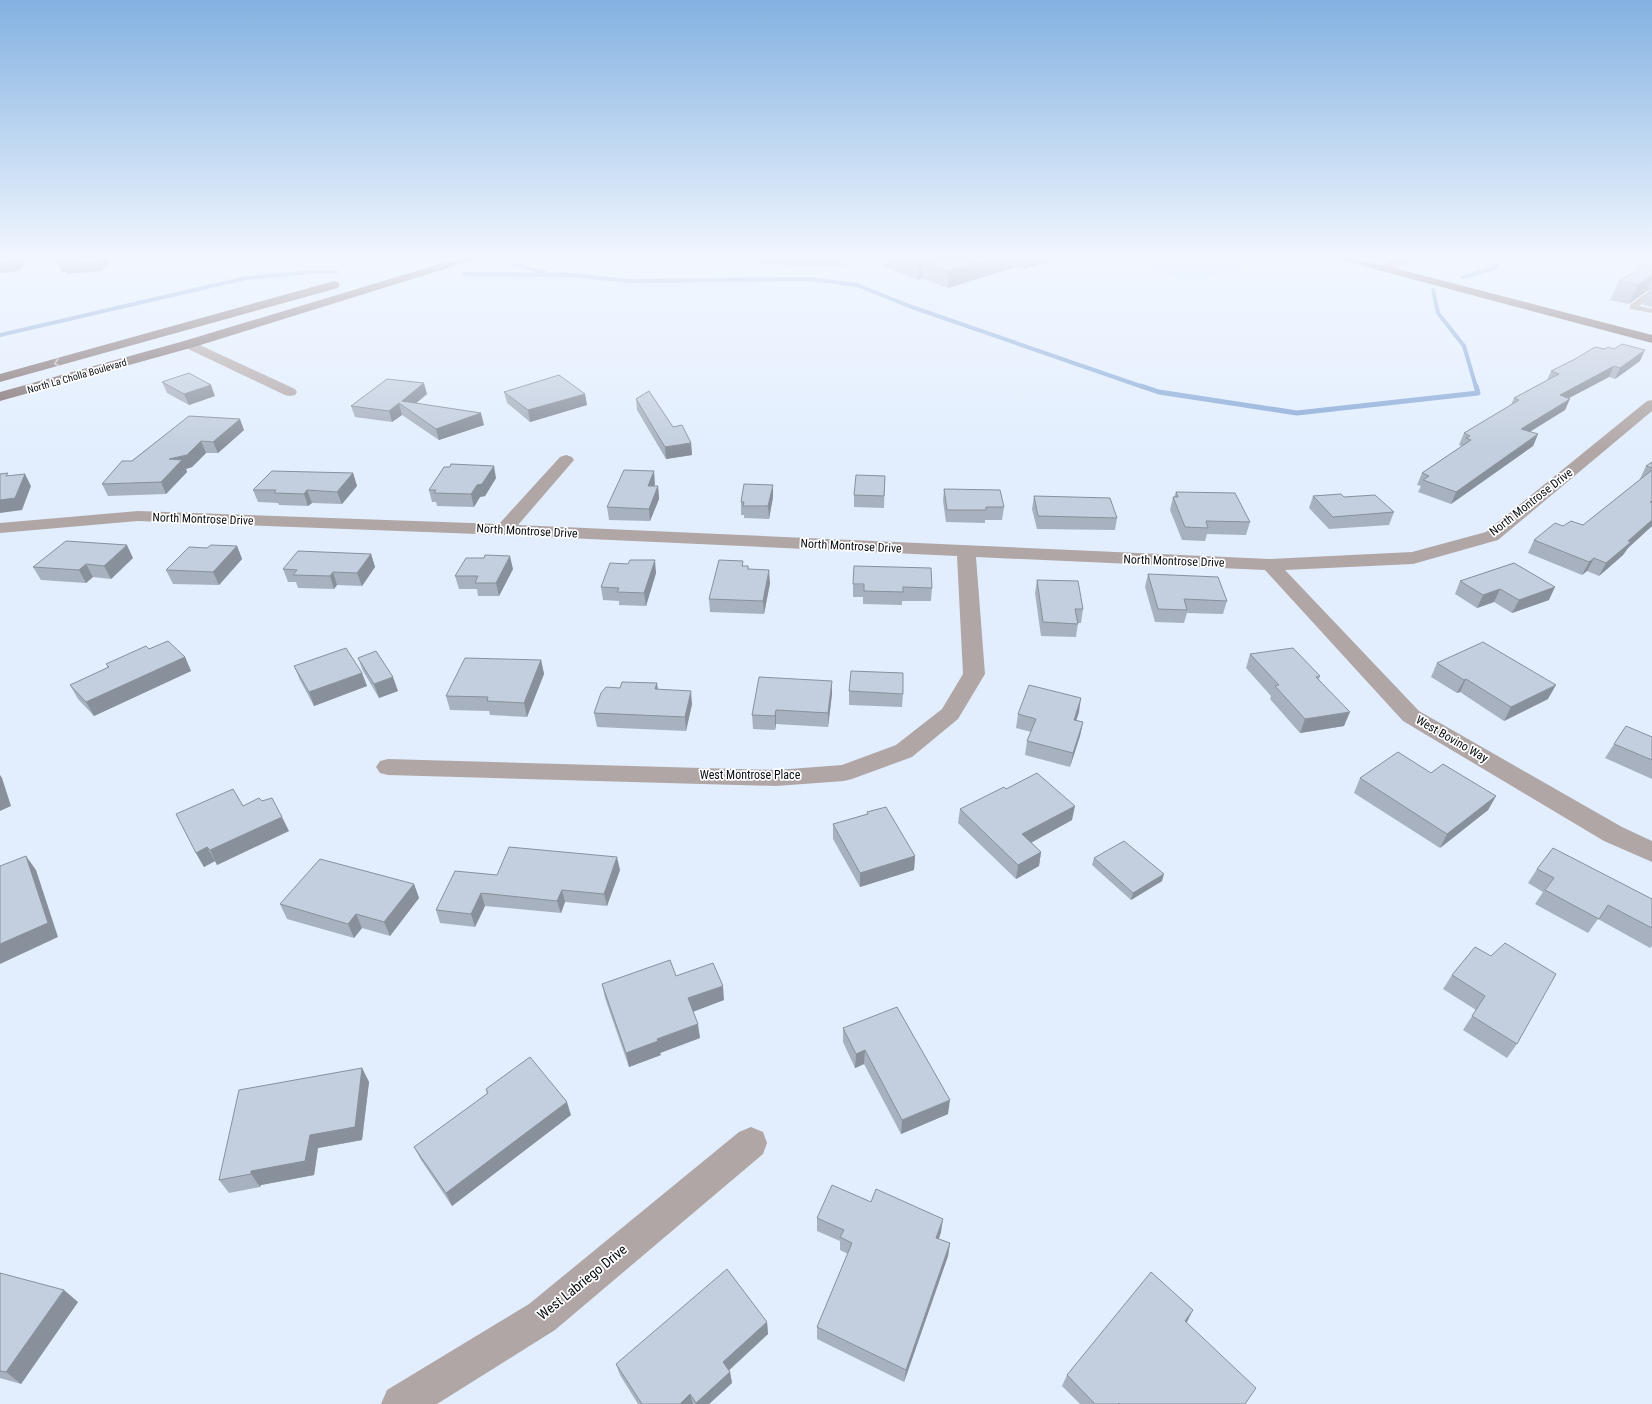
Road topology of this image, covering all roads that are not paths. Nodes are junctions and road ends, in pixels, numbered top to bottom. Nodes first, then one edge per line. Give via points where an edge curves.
1 (201, 322) edge
2 (262, 322) edge
3 (1589, 322) edge
4 (1652, 338) edge
5 (189, 344) junction
6 (0, 378) edge
7 (290, 392) dead end
8 (0, 397) edge
9 (1652, 404) edge
10 (566, 460) dead end
11 (0, 528) edge
12 (504, 530) junction
13 (966, 552) junction
14 (1270, 565) junction
15 (388, 767) dead end
16 (1652, 852) edge
17 (751, 1143) dead end
18 (401, 1404) edge

1 -> 6 main road, North La Cholla Boulevard
2 - 5 main road, North La Cholla Boulevard
3 - 4 main road
5 - 7 street
5 - 8 main road, North La Cholla Boulevard
9 - 14 street, North Montrose Drive via 1492,536 1413,558
10 - 12 street
11 - 12 street, North Montrose Drive via 138,516
12 - 13 street, North Montrose Drive
13 - 14 street, North Montrose Drive
13 - 15 street, West Montrose Place via 974,674 950,714 904,751 844,773 776,778
14 - 16 street, West Bovino Way via 1411,716 1613,834
17 - 18 street, West Labriego Drive via 542,1317

